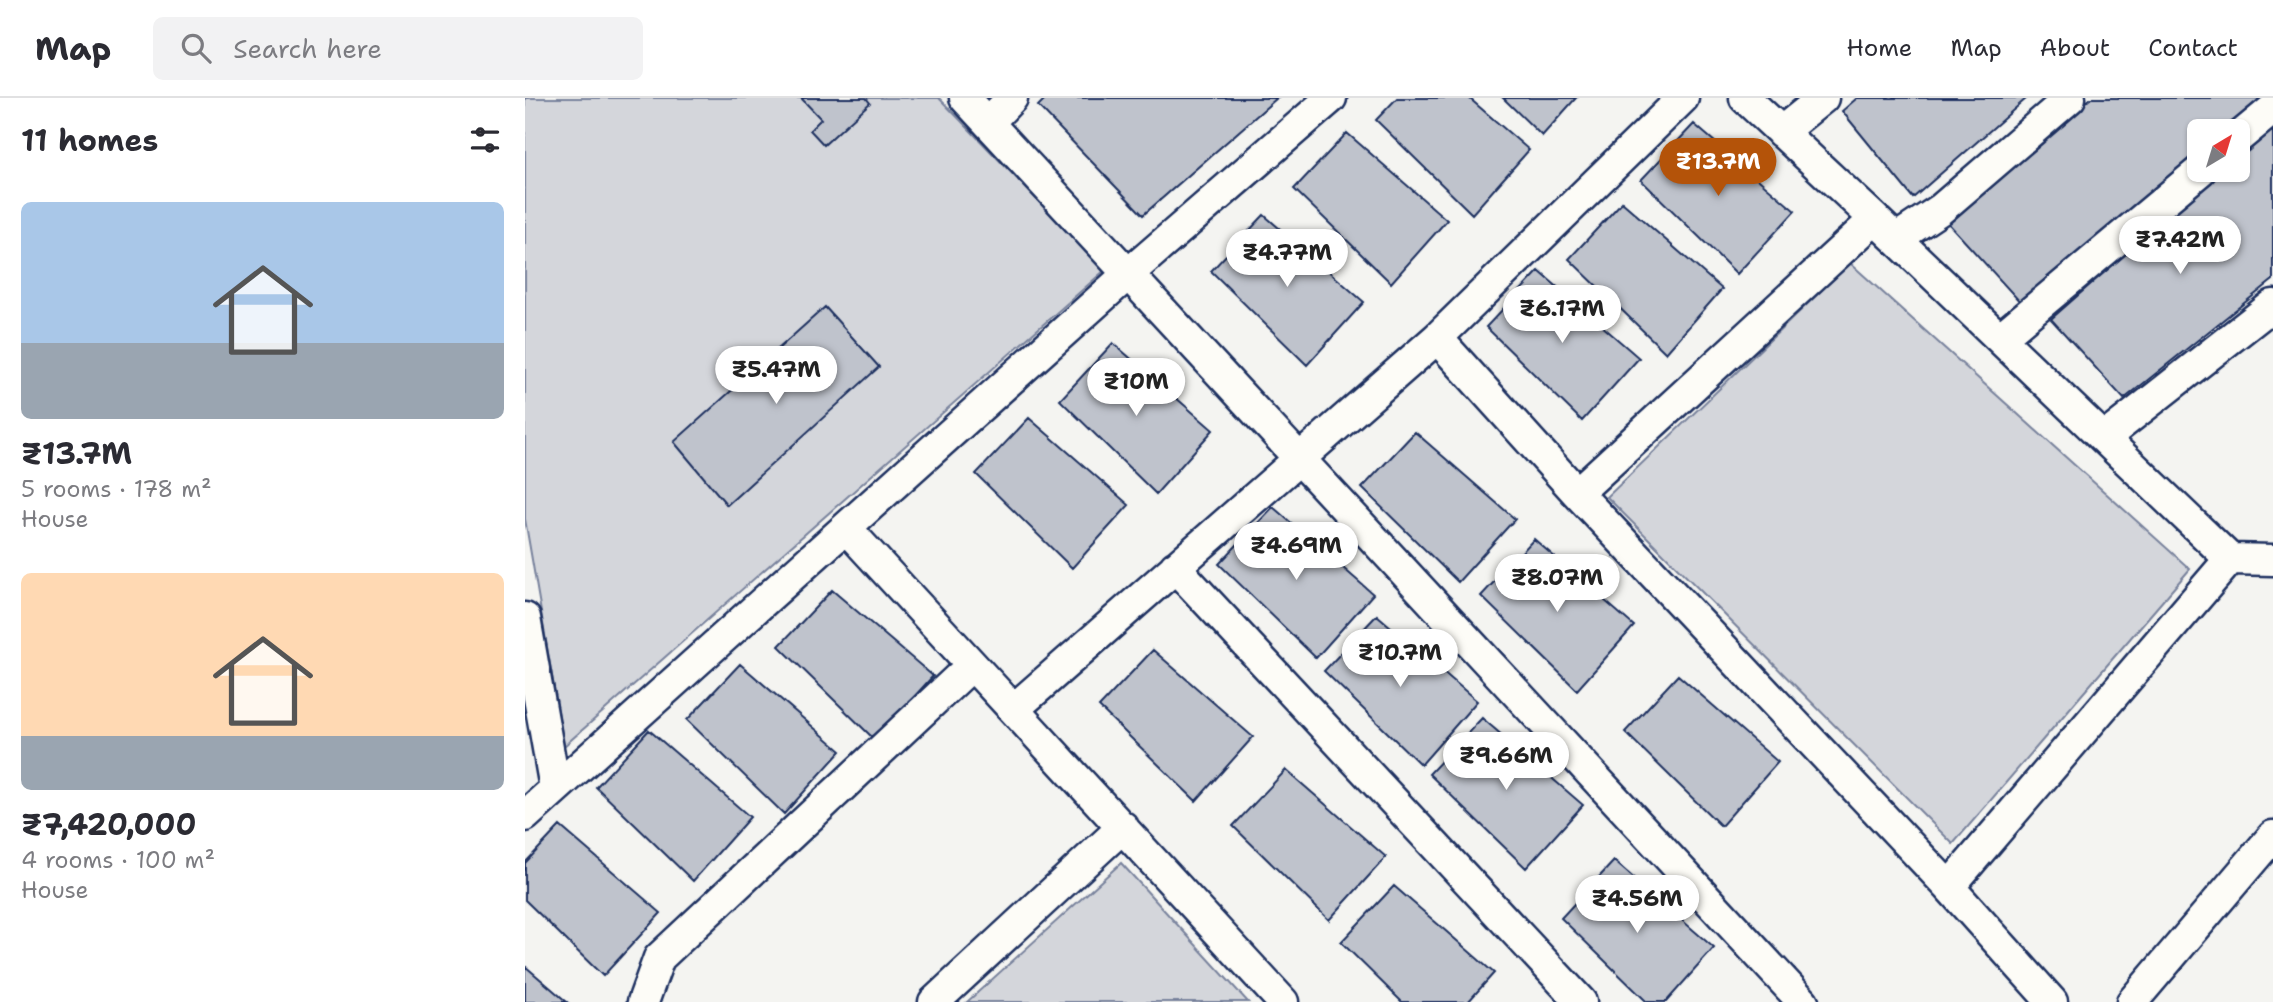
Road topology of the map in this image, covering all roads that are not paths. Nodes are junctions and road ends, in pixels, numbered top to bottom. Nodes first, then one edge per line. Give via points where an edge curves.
1 (965, 98) edge
2 (1012, 98) edge
3 (1331, 98) edge
4 (1683, 98) edge
5 (1745, 98) edge
6 (1823, 98) edge
7 (2070, 98) edge
8 (2273, 109) edge
9 (988, 124) junction
10 (2251, 127) edge
11 (1781, 132) junction
12 (2187, 182) edge
13 (1886, 229) junction
14 (1128, 274) junction
15 (2273, 304) edge
16 (1437, 338) junction
17 (2000, 338) junction
18 (2104, 439) junction
19 (1298, 457) junction
20 (1577, 493) junction
21 (846, 528) junction
22 (2230, 559) junction
23 (2273, 560) edge
24 (1175, 566) junction
25 (525, 618) edge
26 (972, 665) junction
27 (1014, 709) junction
28 (555, 788) junction
29 (525, 816) edge
30 (1123, 827) junction
31 (2273, 836) edge
32 (1949, 887) junction
33 (643, 1002) edge
34 (934, 1002) edge
35 (1283, 1002) edge
36 (1581, 1002) edge
37 (1803, 1002) edge
38 (2052, 1002) edge
39 (2132, 1002) edge

1 - 9 street
2 - 9 street
3 - 14 street
4 - 16 street
5 - 11 street
6 - 11 street
7 - 13 street via 1941,209
8 - 10 street
9 - 14 street
11 - 13 street
12 - 17 street
13 - 17 street
13 - 20 street
14 - 19 street
14 - 21 street
15 - 18 street
16 - 19 street
16 - 20 street
17 - 18 street
18 - 22 street
19 - 24 street
19 - 37 street
20 - 32 street
21 - 26 street
21 - 28 street
22 - 23 street
22 - 32 street
24 - 27 street
24 - 36 street
25 - 28 street
26 - 27 street
26 - 33 street via 659,958
27 - 30 street
28 - 29 street
30 - 34 street
30 - 35 street
31 - 39 street
32 - 38 street

